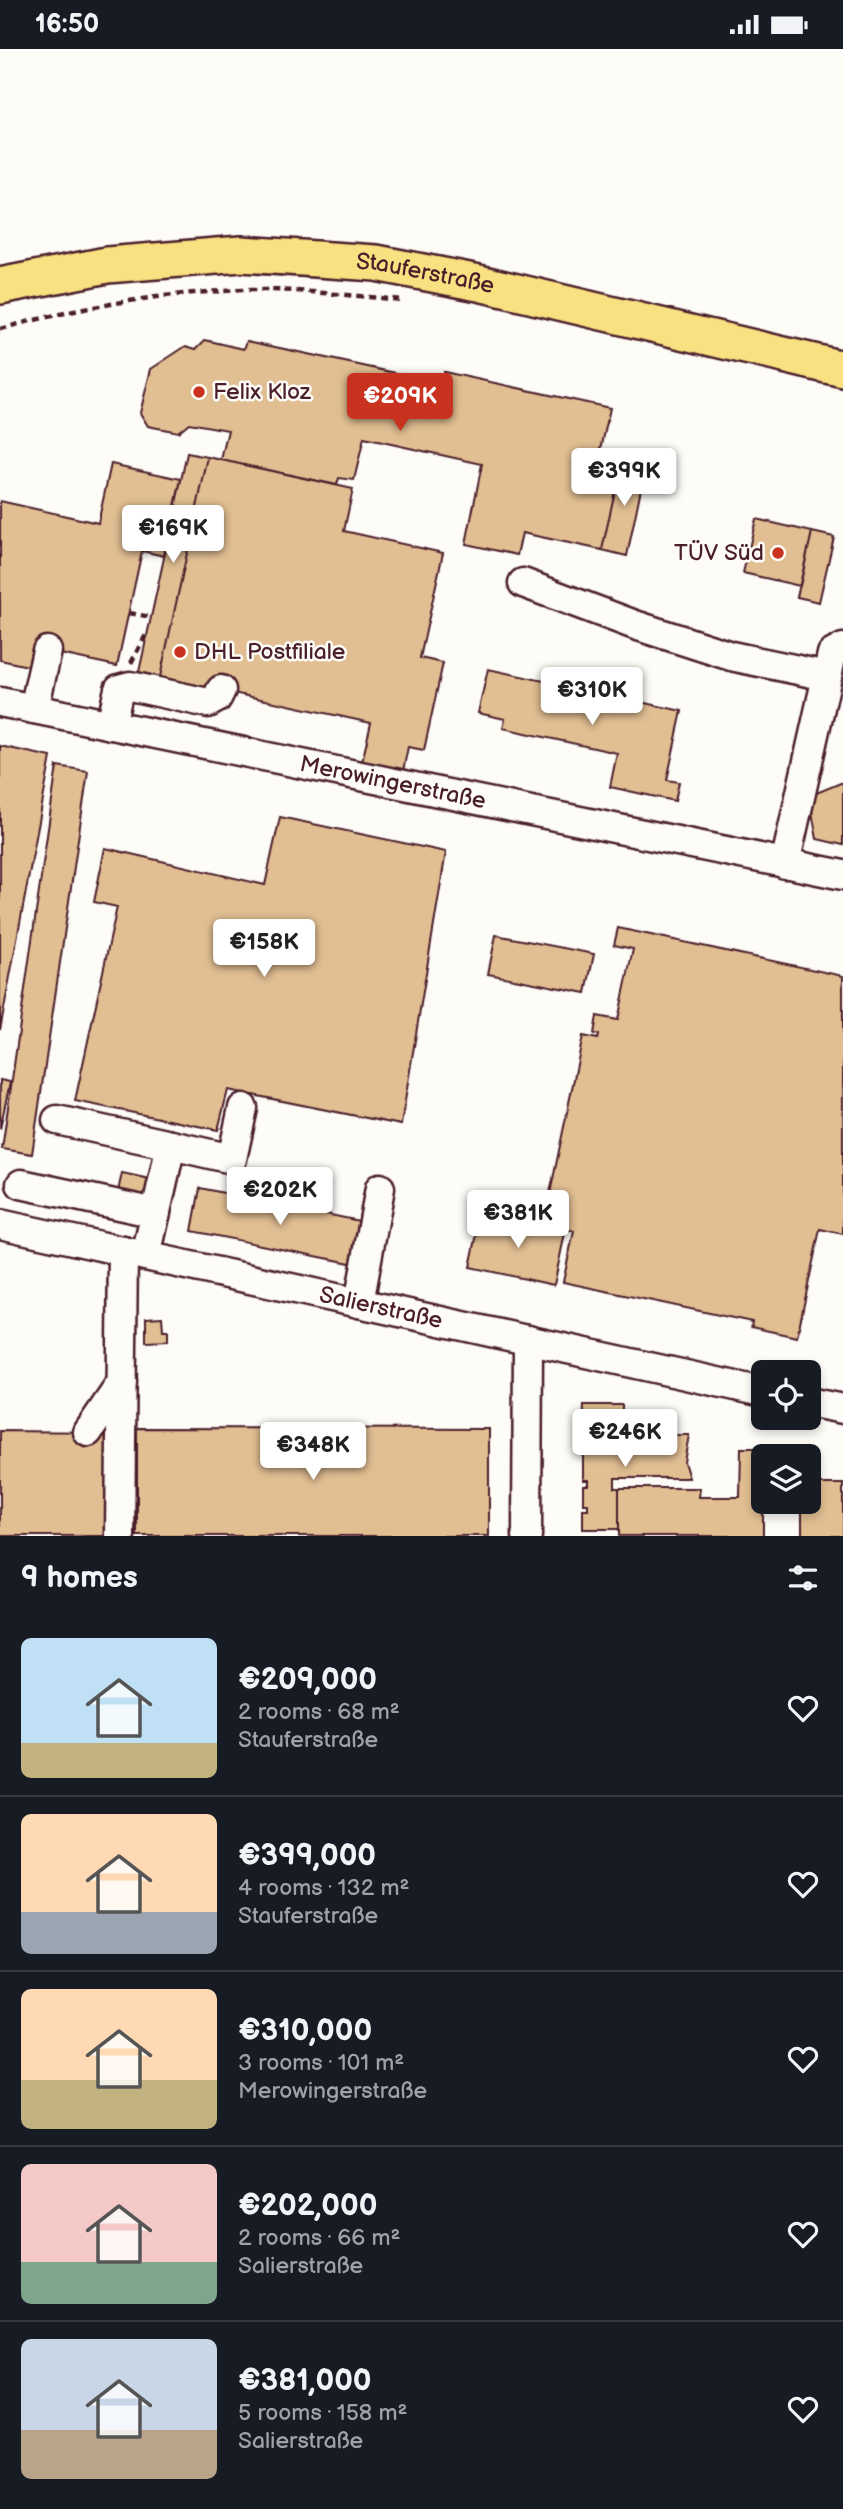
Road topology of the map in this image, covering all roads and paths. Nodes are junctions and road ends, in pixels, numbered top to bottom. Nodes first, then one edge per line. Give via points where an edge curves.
1 (0, 286) edge
2 (409, 300) dead end
3 (0, 329) edge
4 (843, 369) edge
5 (523, 583) dead end
6 (129, 613) dead end
7 (151, 617) dead end
8 (47, 651) dead end
9 (834, 659) edge
10 (221, 690) dead end
11 (0, 702) edge
12 (34, 709) junction
13 (111, 725) junction
14 (785, 863) junction
15 (843, 875) edge
16 (243, 1108) dead end
17 (57, 1120) dead end
18 (171, 1145) junction
19 (21, 1184) dead end
20 (380, 1188) dead end
21 (156, 1213) junction
22 (0, 1224) edge
23 (134, 1253) junction
24 (359, 1303) junction
25 (528, 1340) junction
26 (122, 1382) junction
27 (751, 1389) edge
28 (821, 1405) edge
29 (843, 1409) edge
30 (88, 1432) dead end
31 (120, 1536) edge
32 (527, 1536) edge

1 - 4 main road, Stauferstraße via 107,265 241,254 376,263
2 - 3 path via 249,290 146,297
5 - 9 street via 731,656
6 - 7 path
8 - 12 street
9 - 14 street
10 - 13 street via 208,703 130,686 119,689
11 - 12 street, Merowingerstraße
12 - 13 street, Merowingerstraße
13 - 14 street, Merowingerstraße
14 - 15 street, Merowingerstraße
16 - 18 street via 232,1159
17 - 18 street
18 - 21 street
19 - 21 street
20 - 24 street
21 - 23 street
22 - 23 street, Salierstraße
23 - 24 street, Salierstraße
23 - 26 street
24 - 25 street, Salierstraße
25 - 27 street, Salierstraße
25 - 32 street
26 - 30 street
26 - 31 street
28 - 29 street

